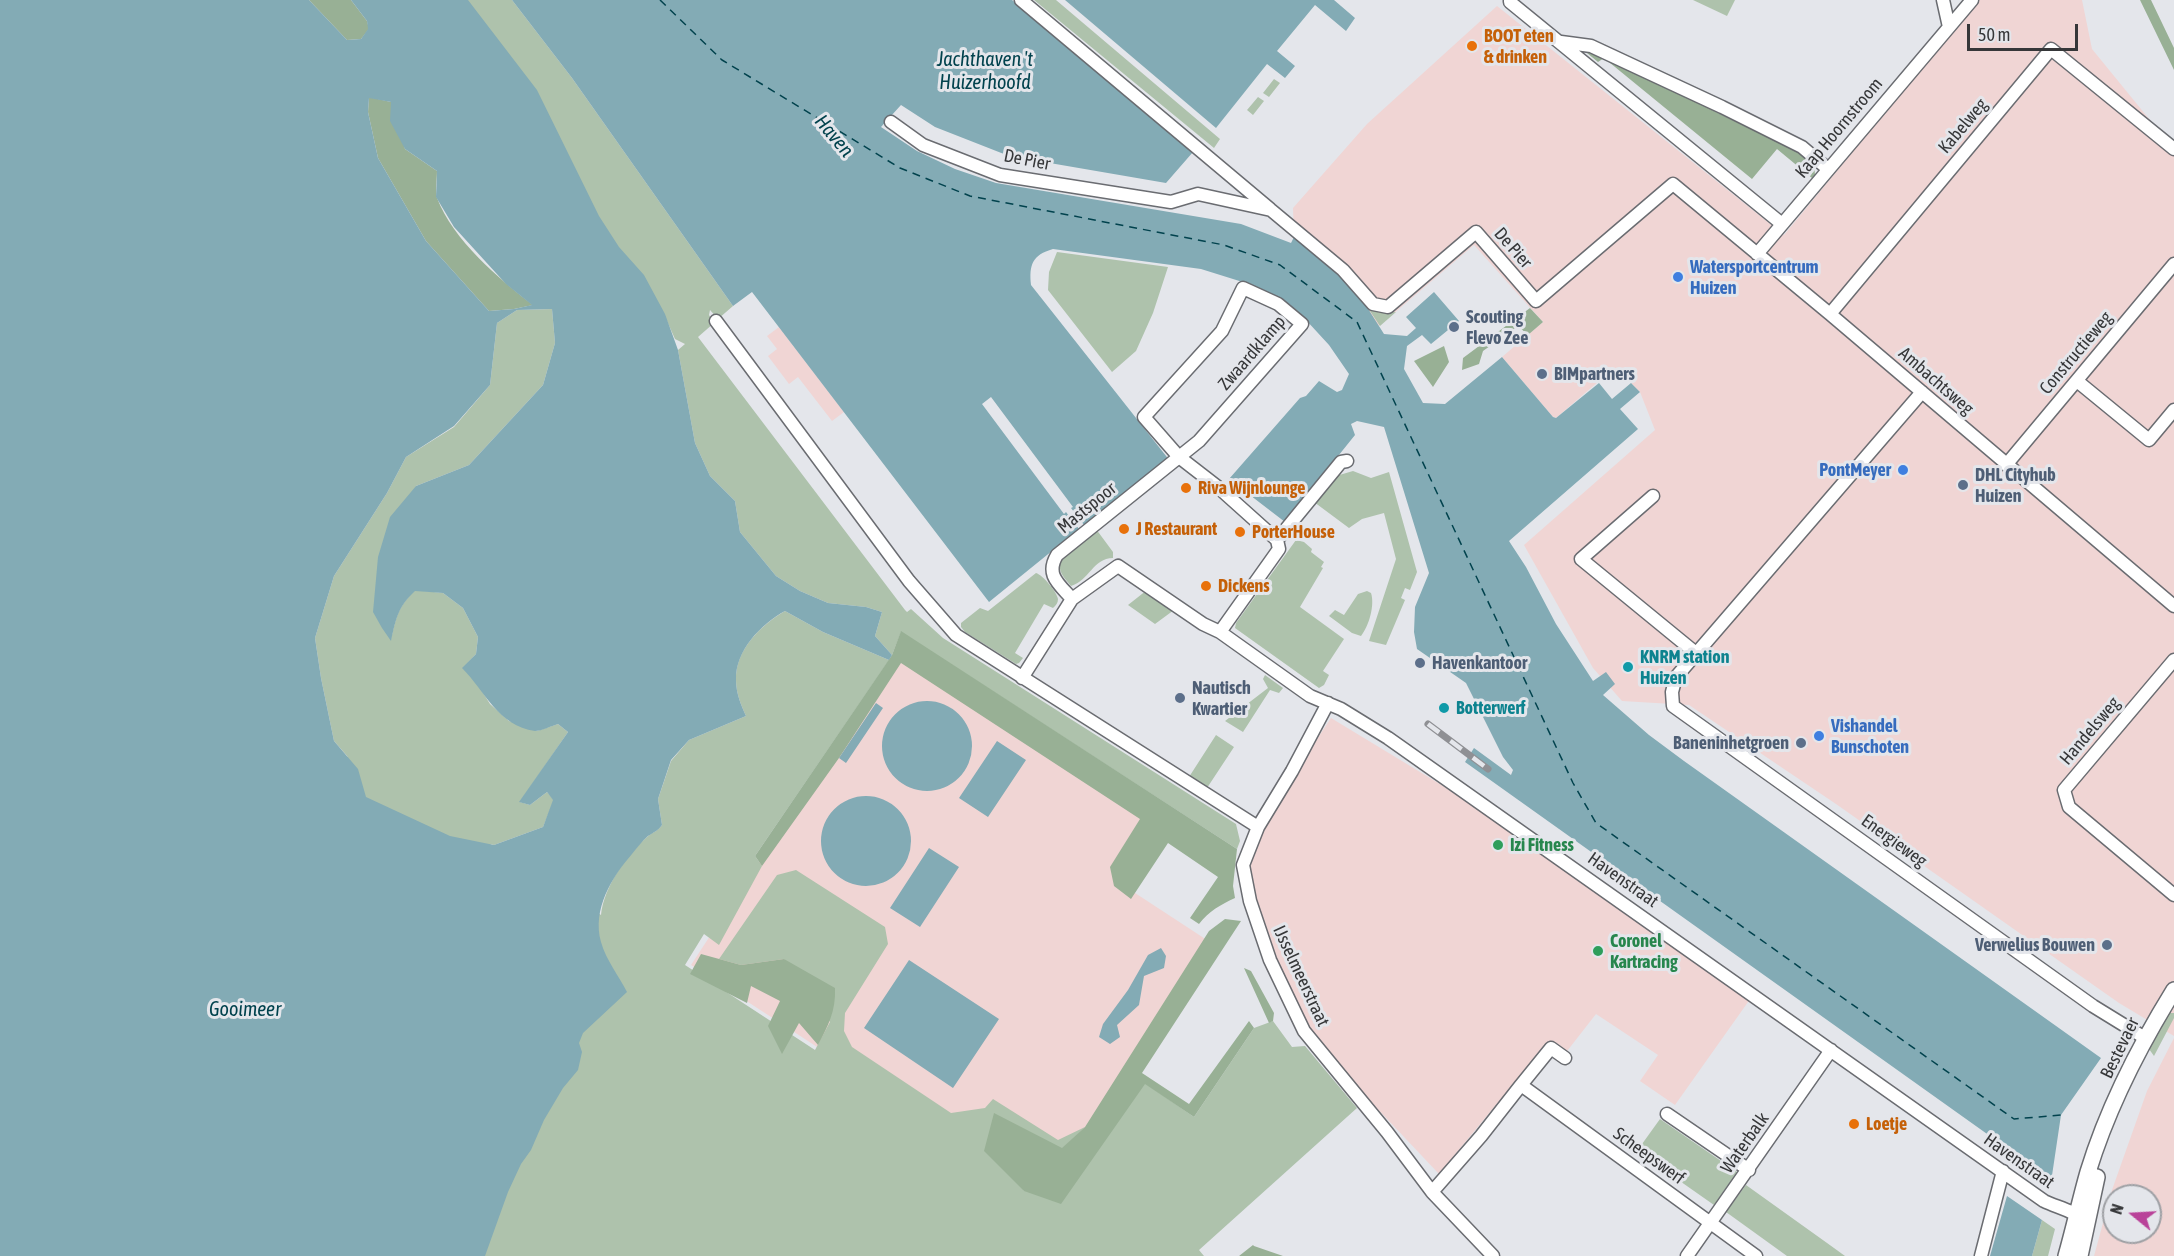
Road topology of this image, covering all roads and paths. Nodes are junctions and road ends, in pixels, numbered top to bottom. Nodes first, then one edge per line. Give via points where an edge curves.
1 (1021, 0) edge
2 (1943, 0) edge
3 (1972, 0) edge
4 (1510, 1) edge
5 (1949, 27) junction
6 (1561, 42) junction
7 (891, 122) dead end
8 (2174, 149) edge
9 (1828, 169) junction
10 (1673, 184) joint
11 (1271, 210) junction
12 (1782, 224) junction
13 (1757, 254) junction
14 (2174, 264) edge
15 (1830, 314) junction
16 (716, 321) dead end
17 (2077, 381) junction
18 (1922, 392) junction
19 (2174, 410) edge
20 (1179, 457) junction
21 (1347, 461) dead end
22 (2006, 465) junction
23 (1653, 496) dead end
24 (1277, 540) junction
25 (1072, 599) junction
26 (2174, 606) edge
27 (1220, 632) junction
28 (1697, 654) junction
29 (2174, 660) edge
30 (1022, 678) junction
31 (1328, 703) junction
32 (1258, 827) junction
33 (2174, 895) edge
34 (2174, 990) edge
35 (2145, 1038) junction
36 (1831, 1050) junction
37 (1565, 1058) dead end
38 (1521, 1085) junction
39 (1667, 1114) dead end
40 (1749, 1170) junction
41 (2003, 1172) junction
42 (1432, 1192) junction
43 (2082, 1219) junction
44 (1711, 1223) junction
45 (1493, 1256) edge
46 (1687, 1256) edge
47 (1756, 1256) edge
48 (1981, 1256) edge
49 (2066, 1256) edge
50 (2080, 1256) edge

1 - 11 street, De Pier
2 - 5 street
3 - 5 street, Kaap Hoornstroom
4 - 6 street
5 - 9 street, Kaap Hoornstroom
6 - 9 street via 1591,46 1722,107 1802,147
6 - 12 street
7 - 11 street, De Pier via 923,145 1000,175 1172,202 1198,194
8 - 15 street, Kabelweg via 2051,49
9 - 12 street, Kaap Hoornstroom
10 - 11 street, De Pier via 1536,301 1476,232 1388,307 1373,304 1343,270
10 - 13 street, Ambachtsweg
12 - 13 street, Kaap Hoornstroom
13 - 15 street, Ambachtsweg
14 - 17 street, Constructieweg
15 - 18 street, Ambachtsweg
16 - 30 street via 923,599 956,635
17 - 19 street via 2149,440
17 - 22 street, Constructieweg
18 - 22 street, Ambachtsweg
18 - 28 street, Energieweg
20 - 20 street, Zwaardklamp via 1199,441 1302,324 1278,304 1243,288 1222,331 1144,417
20 - 24 street
20 - 25 street, Mastspoor via 1057,555 1051,565 1053,576
21 - 24 street via 1341,462
22 - 26 street, Ambachtsweg
23 - 28 street via 1581,559
24 - 27 street via 1279,549
25 - 27 street, Havenstraat via 1118,566
25 - 30 street
27 - 31 street, Havenstraat via 1310,696
28 - 35 street, Energieweg via 1673,683 1673,706 2094,1006
29 - 33 street, Handelsweg via 2064,790 2069,807
30 - 32 street
31 - 32 street, IJsselmeerstraat
31 - 36 street, Havenstraat via 1388,738
32 - 42 street, IJsselmeerstraat via 1244,865 1250,901 1270,960 1295,1014 1304,1031
34 - 35 street, Bestevaer
35 - 43 street, Bestevaer via 2107,1125
36 - 40 street, Waterbalk
36 - 41 street, Havenstraat
37 - 38 street via 1551,1048
38 - 42 street
38 - 44 street, Scheepswerf
39 - 40 street
40 - 44 street, Waterbalk
41 - 43 street, Havenstraat via 2044,1201
41 - 48 street
42 - 45 street, IJsselmeerstraat
43 - 49 street, Bestevaer
43 - 50 street, Bestevaer
44 - 46 street, Waterbalk
44 - 47 street, Scheepswerf

